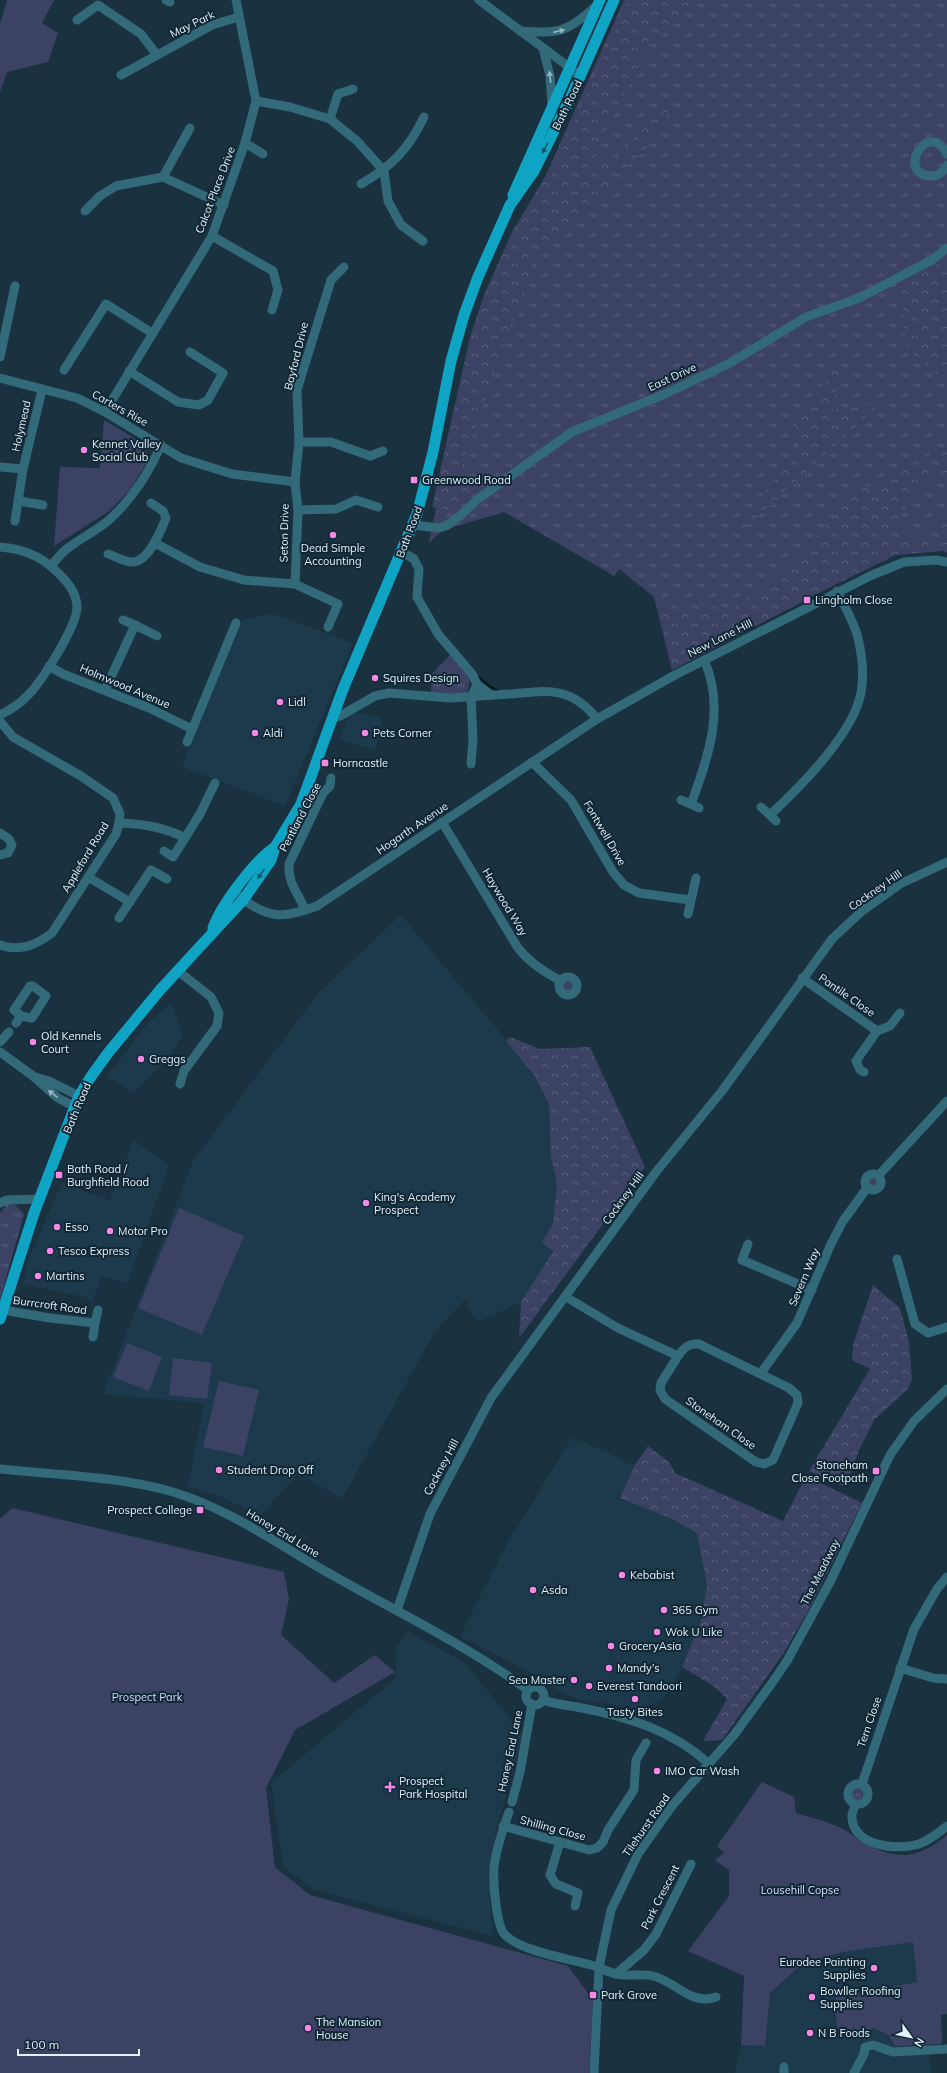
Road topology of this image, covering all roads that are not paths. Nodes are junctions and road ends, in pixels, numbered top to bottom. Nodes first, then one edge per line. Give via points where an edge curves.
1 (236, 0) edge
2 (479, 0) edge
3 (614, 0) edge
4 (599, 2) edge
5 (238, 17) junction
6 (77, 20) dead end
7 (520, 31) junction
8 (543, 48) junction
9 (157, 55) junction
10 (569, 68) junction
11 (121, 75) dead end
12 (581, 76) junction
13 (353, 89) dead end
14 (256, 101) junction
15 (552, 106) junction
16 (424, 117) dead end
17 (330, 119) junction
18 (190, 128) dead end
19 (245, 143) junction
20 (263, 154) dead end
21 (947, 154) edge
22 (947, 165) edge
23 (384, 171) junction
24 (162, 177) junction
25 (361, 184) dead end
26 (224, 205) junction
27 (510, 205) junction
28 (85, 211) dead end
29 (212, 236) junction
30 (423, 241) dead end
31 (947, 248) edge
32 (344, 267) dead end
33 (15, 286) dead end
34 (272, 310) dead end
35 (152, 333) junction
36 (190, 352) dead end
37 (0, 357) edge
38 (64, 370) dead end
39 (129, 371) junction
40 (0, 378) edge
41 (42, 390) junction
42 (105, 412) junction
43 (299, 442) junction
44 (161, 445) junction
45 (383, 451) dead end
46 (0, 467) edge
47 (23, 469) junction
48 (295, 482) junction
49 (19, 501) junction
50 (150, 503) dead end
51 (43, 505) dead end
52 (378, 507) dead end
53 (298, 510) junction
54 (15, 521) dead end
55 (413, 525) junction
56 (155, 542) junction
57 (0, 548) edge
58 (402, 552) junction
59 (108, 554) dead end
60 (947, 562) edge
61 (51, 566) junction
62 (295, 584) junction
63 (837, 591) junction
64 (122, 620) dead end
65 (236, 623) dead end
66 (135, 625) junction
67 (328, 627) dead end
68 (157, 636) dead end
69 (704, 660) junction
70 (49, 666) junction
71 (477, 684) junction
72 (105, 690) junction
73 (492, 695) junction
74 (471, 698) junction
75 (0, 715) edge
76 (333, 717) junction
77 (597, 719) junction
78 (0, 721) edge
79 (192, 729) junction
80 (187, 742) dead end
81 (532, 762) junction
82 (471, 764) dead end
83 (331, 778) dead end
84 (215, 783) dead end
85 (681, 800) dead end
86 (761, 807) dead end
87 (442, 822) junction
88 (119, 824) junction
89 (0, 833) edge
90 (185, 838) junction
91 (164, 851) dead end
92 (0, 855) edge
93 (947, 862) edge
94 (88, 877) junction
95 (696, 878) dead end
96 (167, 879) dead end
97 (239, 896) junction
98 (690, 900) junction
99 (130, 902) junction
100 (305, 910) junction
101 (688, 914) dead end
102 (119, 918) dead end
103 (0, 945) edge
104 (178, 970) junction
105 (802, 978) junction
106 (561, 981) dead end
107 (900, 1013) dead end
108 (877, 1031) junction
109 (8, 1032) dead end
110 (0, 1042) edge
111 (0, 1052) edge
112 (864, 1072) dead end
113 (180, 1084) dead end
114 (947, 1100) edge
115 (77, 1102) junction
116 (40, 1199) junction
117 (0, 1203) edge
118 (748, 1244) dead end
119 (897, 1259) dead end
120 (812, 1290) junction
121 (566, 1297) junction
122 (98, 1310) dead end
123 (1, 1314) edge
124 (94, 1323) junction
125 (947, 1328) edge
126 (93, 1338) dead end
127 (678, 1356) junction
128 (761, 1373) junction
129 (947, 1389) edge
130 (0, 1469) edge
131 (947, 1577) edge
132 (397, 1610) junction
133 (900, 1668) junction
134 (947, 1679) edge
135 (528, 1690) junction
136 (543, 1700) junction
137 (532, 1704) junction
138 (646, 1743) dead end
139 (708, 1763) junction
140 (862, 1784) junction
141 (512, 1802) dead end
142 (856, 1804) junction
143 (509, 1812) dead end
144 (504, 1826) junction
145 (947, 1826) edge
146 (560, 1842) junction
147 (691, 1864) dead end
148 (575, 1906) dead end
149 (599, 1967) junction
150 (616, 1974) junction
151 (716, 1997) dead end
152 (947, 2049) edge
153 (594, 2073) edge
154 (854, 2073) edge

1 - 5 street, Calcot Place Drive
2 - 7 street
3 - 12 main road, Bath Road
7 -> 4 street via 553,32 567,29
4 - 10 main road, Bath Road
5 - 9 street, May Park via 212,25
5 - 14 street, Calcot Place Drive
6 - 9 street via 98,5 141,34
7 - 8 street
8 - 10 street
15 -> 8 street via 550,76
9 - 11 street, May Park
10 - 12 street
10 - 15 main road, Bath Road
12 -> 27 main road, Bath Road via 534,170
13 - 17 street via 338,94
14 - 17 street via 290,107
14 - 19 street, Calcot Place Drive
15 - 27 main road, Bath Road via 515,187
16 - 23 street via 414,137
17 - 23 street via 357,141
18 - 24 street
19 - 20 street
19 - 26 street, Calcot Place Drive
21 - 22 street via 940,145 930,143 919,147 915,157 920,172 930,176 940,174
23 - 25 street
23 - 30 street via 388,201 401,225
24 - 26 street
24 - 28 street via 116,186 100,196
26 - 29 street, Calcot Place Drive
27 - 55 main road, Bath Road via 478,277 455,344 428,474
29 - 34 street via 274,271 278,290
29 - 35 street, Calcot Place Drive
31 - 55 street, East Drive via 932,260 859,298 806,317 730,363 666,394 572,432 478,499 461,516 446,526
32 - 43 street, Bayford Drive via 331,280 297,390
33 - 37 street
35 - 38 street via 106,304
35 - 39 street, Calcot Place Drive
36 - 39 street via 223,373 208,400 199,405 178,402
39 - 42 street, Calcot Place Drive
40 - 41 street, Carters Rise
41 - 42 street, Carters Rise via 77,398
41 - 47 street, Holymead
42 - 44 street, Carters Rise
43 - 45 street via 331,442 370,456
43 - 48 street, Bayford Drive
44 - 48 street, Carters Rise via 181,458 232,474
44 - 61 street via 139,486 118,511 108,521 66,549
46 - 47 street, Holymead
47 - 49 street, Holymead
48 - 53 street, Seton Drive
49 - 51 street
49 - 54 street, Holymead
50 - 56 street via 163,511 166,518
52 - 53 street via 356,500 336,509
53 - 62 street, Seton Drive
55 - 58 main road, Bath Road
56 - 59 street via 141,559 132,562
56 - 62 street via 200,567 244,580
57 - 61 street via 34,554
58 - 71 street via 414,559 418,569 417,597 438,634 472,674
58 - 76 main road, Bath Road
60 - 63 street, New Lane Hill via 904,562
61 - 70 street via 70,585 76,597 77,607 73,626
62 - 67 street via 338,604
63 - 69 street, New Lane Hill
63 - 86 street via 858,639 862,668 861,693 850,724 805,782 773,818
64 - 66 street
65 - 79 street
66 - 68 street
66 - 72 street
69 - 77 street, New Lane Hill
69 - 85 street via 713,696 714,721 695,806
70 - 72 street, Holmwood Avenue
70 - 75 street via 27,697
71 - 73 street
71 - 74 street
72 - 79 street, Holmwood Avenue
73 - 74 street
73 - 77 street via 548,690 561,692 589,709
74 - 76 street via 389,693 375,696 340,716
74 - 82 street
76 - 97 main road, Bath Road via 305,796 292,823 275,847 265,854
77 - 81 street, Hogarth Avenue
78 - 88 street, Appleford Road via 13,737 81,776 113,798 118,806
79 - 80 street
81 - 87 street, Hogarth Avenue
81 - 98 street, Fontwell Drive via 571,800 612,872 624,885 639,893
83 - 100 street, Pentland Close via 330,786 323,793 289,864 293,888
84 - 90 street
87 - 100 street, Hogarth Avenue via 332,896
87 - 106 street, Haywood Way via 518,948 540,969
88 - 90 street via 144,824 164,828
88 - 94 street, Appleford Road via 116,834
89 - 92 street via 9,839 12,845 8,853
90 - 91 street via 173,857
93 - 105 street, Cockney Hill via 900,884 862,911 832,939
94 - 99 street
94 - 103 street, Appleford Road via 52,933 38,944 25,948
95 - 98 street
96 - 99 street via 151,870
97 - 100 street, Hogarth Avenue via 267,914 277,915
97 - 104 main road, Bath Road via 217,917 212,932
98 - 101 street
99 - 102 street
104 - 113 street via 211,997 219,1012 217,1026 184,1071
104 - 115 main road, Bath Road via 108,1053
105 - 108 street, Pantile Close
105 - 121 street, Cockney Hill via 728,1082 660,1167
107 - 108 street, Pantile Close via 890,1026
108 - 112 street, Pantile Close via 856,1061 860,1070
109 - 110 street
111 - 115 street via 34,1076 58,1098
114 - 120 street, Severn Way via 878,1176 881,1180 879,1187 872,1190 867,1188 843,1221
115 - 116 main road, Bath Road
116 - 117 street via 7,1200
116 - 123 main road, Bath Road
118 - 120 street via 742,1260
119 - 125 street via 915,1324 928,1333
120 - 128 street, Severn Way via 797,1323
121 - 127 street via 618,1328
121 - 132 street, Cockney Hill via 491,1398 430,1514
122 - 124 street, Burrcroft Road
123 - 124 street, Burrcroft Road
124 - 126 street, Burrcroft Road
127 - 128 street, Stoneham Close via 684,1347 692,1343 699,1344
127 - 128 street, Stoneham Close via 660,1383 660,1390 665,1398 756,1462 764,1464 773,1460 798,1403 797,1395 790,1388
129 - 139 street, The Meadway via 914,1421 890,1455 831,1580 787,1661 734,1735
130 - 132 street, Honey End Lane via 108,1480 179,1495 237,1519 324,1571
131 - 133 street, Tern Close via 914,1630
132 - 135 street, Honey End Lane via 497,1667
133 - 134 street via 933,1678
133 - 140 street, Tern Close
135 - 136 street, Honey End Lane via 539,1687 543,1692
135 - 137 street, Honey End Lane via 526,1698
136 - 137 street, Honey End Lane via 537,1705
136 - 139 street via 621,1716 649,1726 692,1748
137 - 141 street, Honey End Lane
138 - 146 street, Shilling Close via 636,1760 634,1790 603,1842 597,1848 589,1850
139 - 149 street, Tilehurst Road via 672,1806 638,1854 611,1910
140 - 142 street, Tern Close via 868,1792 867,1798
140 - 142 street via 852,1785 848,1790 850,1800
142 - 145 street via 852,1817 853,1824 863,1837 877,1844 892,1847 917,1845
143 - 144 street
144 - 146 street, Shilling Close
144 - 149 street via 494,1867 498,1920 505,1935 536,1950
146 - 148 street via 550,1876 556,1884 578,1893
147 - 150 street, Park Crescent via 656,1934 644,1950
149 - 150 street
149 - 153 street, Tilehurst Road
150 - 151 street via 652,1976 669,1982 695,1999 708,2000
152 - 154 street via 893,2052 874,2045 865,2047

